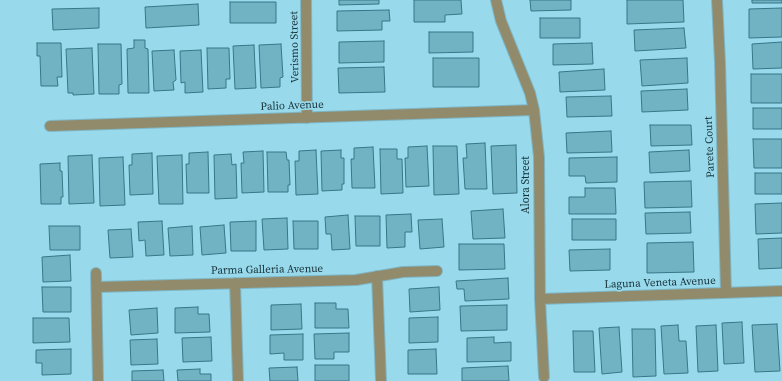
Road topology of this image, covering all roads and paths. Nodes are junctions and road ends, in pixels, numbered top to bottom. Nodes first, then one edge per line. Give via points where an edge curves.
1 (306, 0) edge
2 (496, 0) edge
3 (716, 0) edge
4 (534, 110) junction
5 (307, 118) junction
6 (50, 126) dead end
7 (436, 271) dead end
8 (96, 273) dead end
9 (377, 276) junction
10 (235, 283) junction
11 (97, 287) junction
12 (782, 291) edge
13 (726, 293) junction
14 (540, 299) junction
15 (544, 377) dead end
16 (98, 381) edge
17 (238, 381) edge
18 (381, 381) edge

1 - 5 street, Verismo Street
2 - 4 street, Alora Street via 501,21 520,66
3 - 13 street, Parete Court
4 - 5 street, Palio Avenue
4 - 14 street, Alora Street via 539,157
5 - 6 street, Palio Avenue
7 - 9 street, Parma Galleria Avenue
8 - 11 street
9 - 10 street, Parma Galleria Avenue via 356,280
9 - 18 street
10 - 11 street, Parma Galleria Avenue
10 - 17 street
11 - 16 street
12 - 13 street, Laguna Veneta Avenue
13 - 14 street, Laguna Veneta Avenue
14 - 15 street, Alora Street

